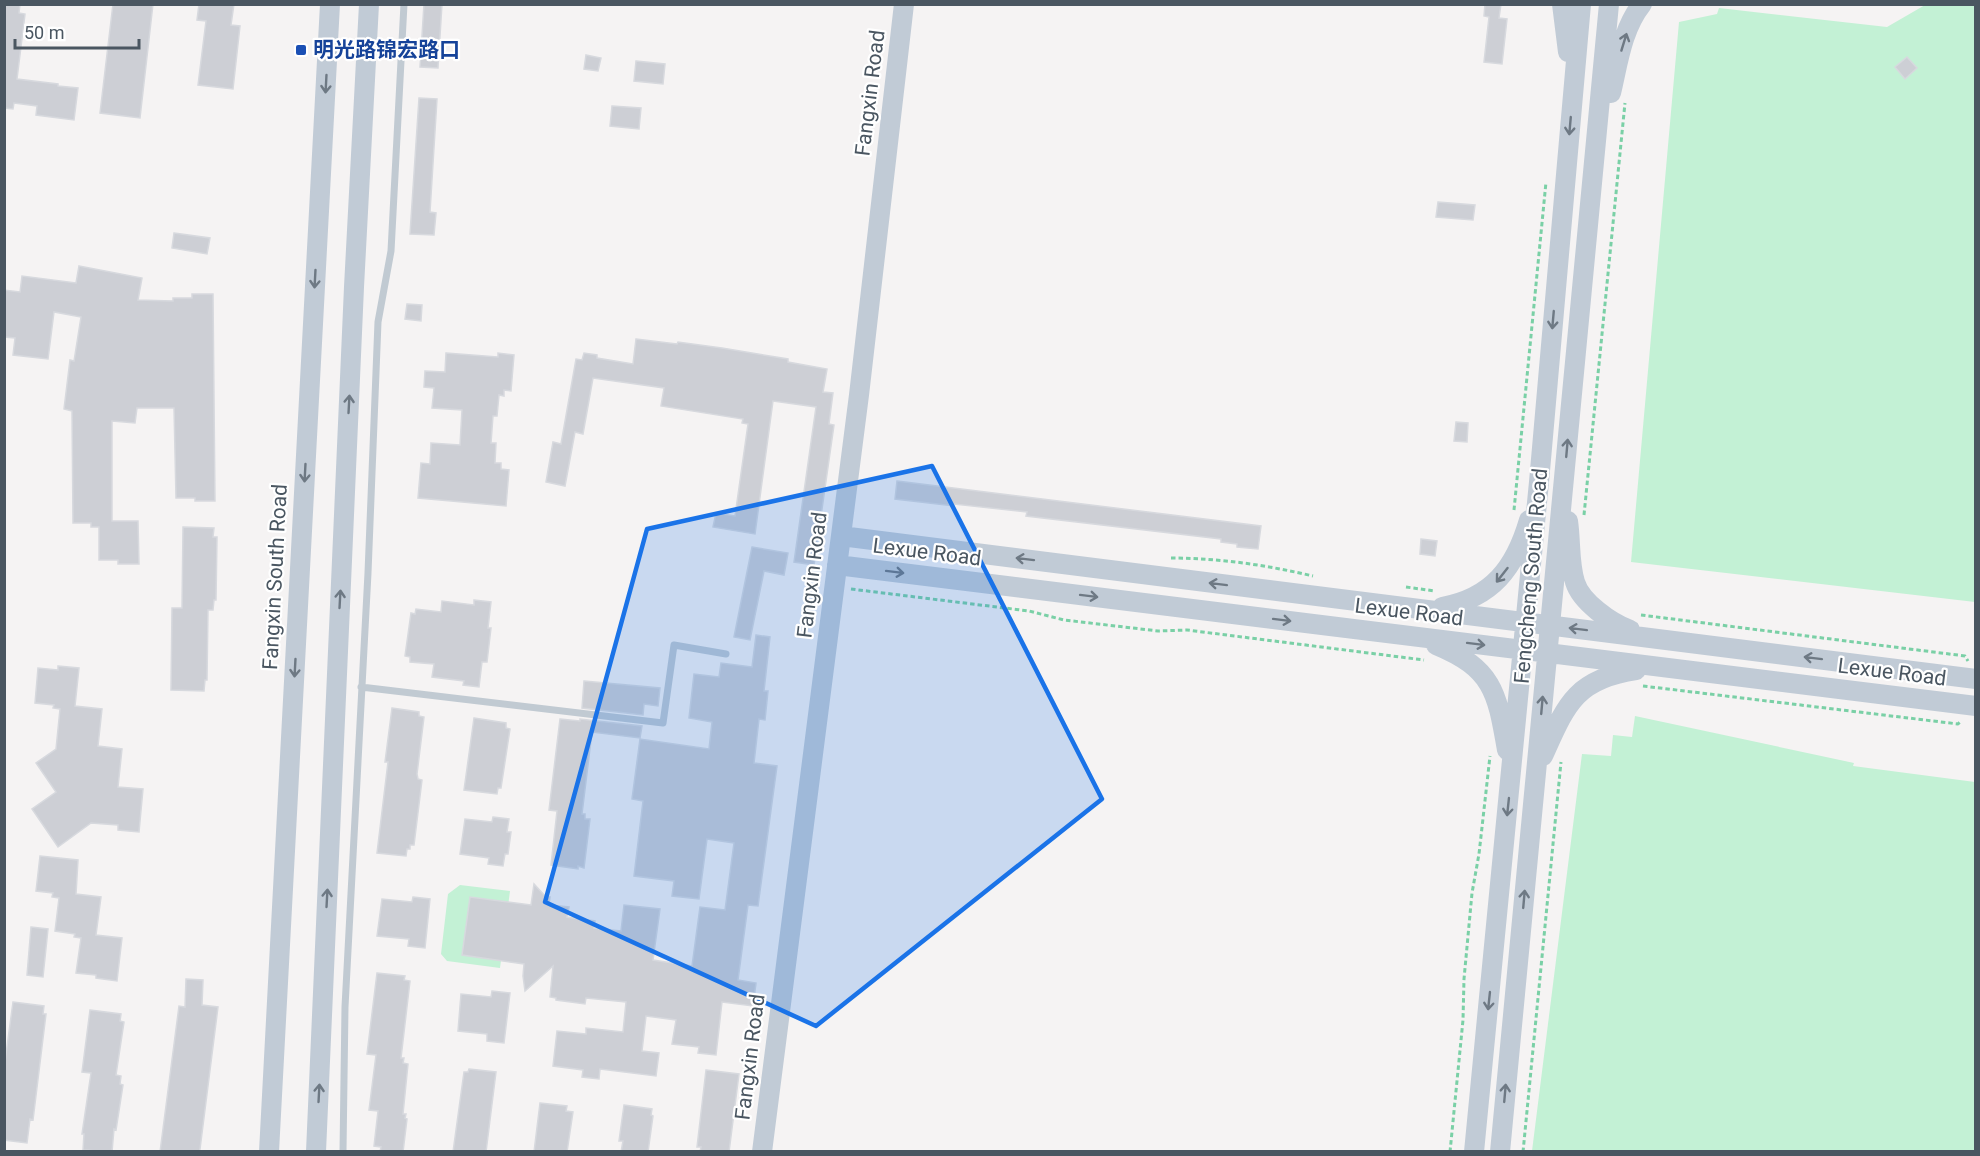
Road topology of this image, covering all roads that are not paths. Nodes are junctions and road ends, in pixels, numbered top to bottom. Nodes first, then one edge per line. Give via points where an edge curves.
1 (330, 4) edge
2 (369, 4) edge
3 (404, 4) edge
4 (904, 4) edge
5 (1562, 4) edge
6 (1581, 4) edge
7 (1609, 4) edge
8 (1642, 4) edge
9 (1573, 95) junction
10 (1594, 160) junction
11 (1539, 482) junction
12 (1563, 486) junction
13 (841, 536) junction
14 (837, 565) junction
15 (1422, 609) junction
16 (1526, 622) junction
17 (1550, 625) junction
18 (1417, 637) junction
19 (1661, 639) junction
20 (1523, 650) junction
21 (1547, 653) junction
22 (726, 654) dead end
23 (1657, 666) junction
24 (1973, 673) edge
25 (361, 687) junction
26 (1975, 706) edge
27 (1511, 775) junction
28 (1535, 778) junction
29 (269, 1152) edge
30 (316, 1152) edge
31 (343, 1152) edge
32 (762, 1152) edge
33 (1474, 1152) edge
34 (1500, 1152) edge

1 -> 29 street, Fangxin South Road
30 -> 2 street
3 - 25 lane via 391,251 378,322
4 - 13 street, Fangxin Road
5 - 9 street
6 - 9 street, Fengcheng South Road
7 - 10 street, Fengcheng South Road
10 -> 8 street via 1624,41
9 -> 11 street, Fengcheng South Road
12 -> 10 street, Fengcheng South Road
11 -> 15 street via 1515,556 1495,584 1462,604
11 - 16 street, Fengcheng South Road
12 - 17 street, Fengcheng South Road
12 - 19 street via 1575,582 1581,594 1620,627
13 - 14 street, Fangxin Road
15 -> 13 street, Lexue Road
14 -> 18 street, Lexue Road
14 - 32 street, Fangxin Road
15 - 16 street, Lexue Road
16 - 17 street, Lexue Road
16 - 20 street, Fengcheng South Road
19 -> 17 street, Lexue Road
17 - 21 street, Fengcheng South Road
18 -> 20 street, Lexue Road
18 - 27 street via 1440,646 1483,675 1493,690 1500,713
24 -> 19 street, Lexue Road
20 - 21 street, Lexue Road
20 - 27 street, Fengcheng South Road
21 - 23 street, Lexue Road
28 -> 21 street, Fengcheng South Road
22 - 25 lane via 674,645 663,723
23 - 26 street, Lexue Road
23 - 28 street via 1617,673 1586,687 1570,701
25 - 31 lane via 345,1007
27 -> 33 street, Fengcheng South Road
34 -> 28 street, Fengcheng South Road

